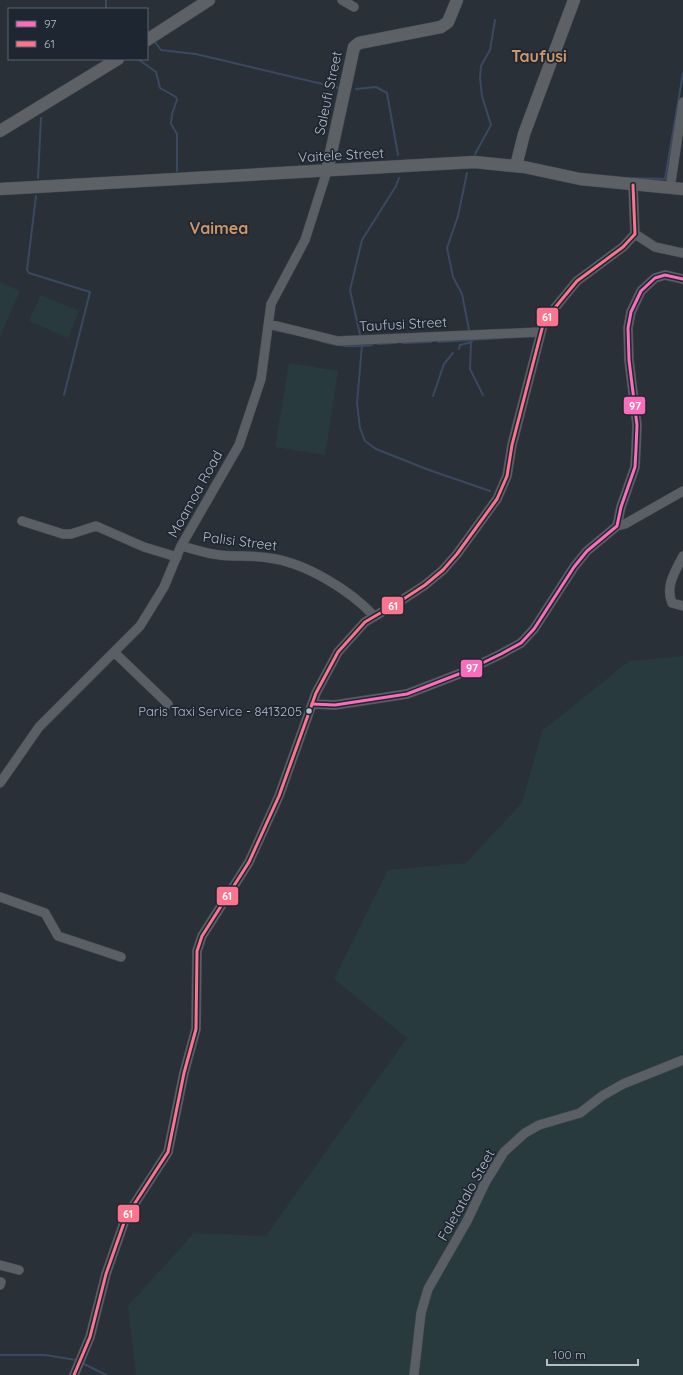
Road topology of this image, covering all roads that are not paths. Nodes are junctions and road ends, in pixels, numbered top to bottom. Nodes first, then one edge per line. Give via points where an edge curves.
1 (209, 0) edge
2 (342, 0) edge
3 (457, 0) edge
4 (574, 0) edge
5 (354, 7) dead end
6 (148, 39) edge
7 (116, 60) edge
8 (683, 102) edge
9 (0, 131) edge
10 (524, 134) junction
11 (458, 163) junction
12 (516, 166) junction
13 (543, 170) junction
14 (327, 171) junction
15 (633, 185) junction
16 (670, 188) junction
17 (0, 189) edge
18 (683, 189) edge
19 (635, 234) junction
20 (683, 253) edge
21 (683, 279) edge
22 (269, 324) junction
23 (540, 332) junction
24 (683, 491) edge
25 (22, 521) dead end
26 (617, 526) junction
27 (181, 546) junction
28 (683, 556) edge
29 (177, 557) junction
30 (683, 606) edge
31 (374, 616) junction
32 (115, 652) junction
33 (168, 704) dead end
34 (312, 704) junction
35 (0, 783) edge
36 (0, 897) edge
37 (121, 957) dead end
38 (683, 1060) edge
39 (0, 1265) edge
40 (19, 1270) dead end
41 (74, 1375) edge
42 (414, 1375) edge

1 - 6 main road
2 - 5 street
3 - 14 main road, Saleufi Street via 448,22 441,27 359,42 354,47
4 - 10 main road
7 - 9 main road
8 - 16 street
10 - 11 main road via 513,151 503,158
10 - 12 main road
10 - 13 main road via 526,159
11 - 12 main road, Vaitele Street
11 - 14 main road, Vaitele Street
12 - 13 main road, Vaitele Street
13 - 15 main road, Vaitele Street via 580,179
14 - 17 main road, Vaitele Street
14 - 22 street, Moamoa Road via 305,240 271,304
15 - 16 main road, Vaitele Street
15 - 19 street
16 - 18 main road, Vaitele Street
19 - 20 street via 655,247
19 - 23 street via 623,247 577,281 547,317
21 - 26 street via 665,275 655,278 640,291 631,312 628,328 637,425 635,467
22 - 23 street, Taufusi Street via 338,341
22 - 27 street, Moamoa Road via 261,379 239,445
23 - 31 street via 512,445 507,476 497,499 443,570 425,585
24 - 26 street
25 - 29 street via 62,534 71,534 96,526 144,547
26 - 34 street via 587,551 534,629 521,643 464,672 407,694 335,705
27 - 29 street, Moamoa Road
27 - 31 street, Palisi Street via 220,555 270,558 291,563 326,580 364,605
28 - 30 street via 668,585 672,603
29 - 32 street, Moamoa Road via 164,587 140,626
31 - 34 street via 365,622 338,652
32 - 33 street
32 - 35 street, Moamoa Road via 38,727
34 - 41 street via 279,796 249,862 202,936 197,951 196,1029 184,1072 168,1152 126,1217 106,1274 90,1337
36 - 37 street via 45,913 58,936
38 - 42 street, Faletatalo Steet via 623,1084 580,1113 540,1125 525,1133 504,1152 428,1289 421,1313
39 - 40 street

